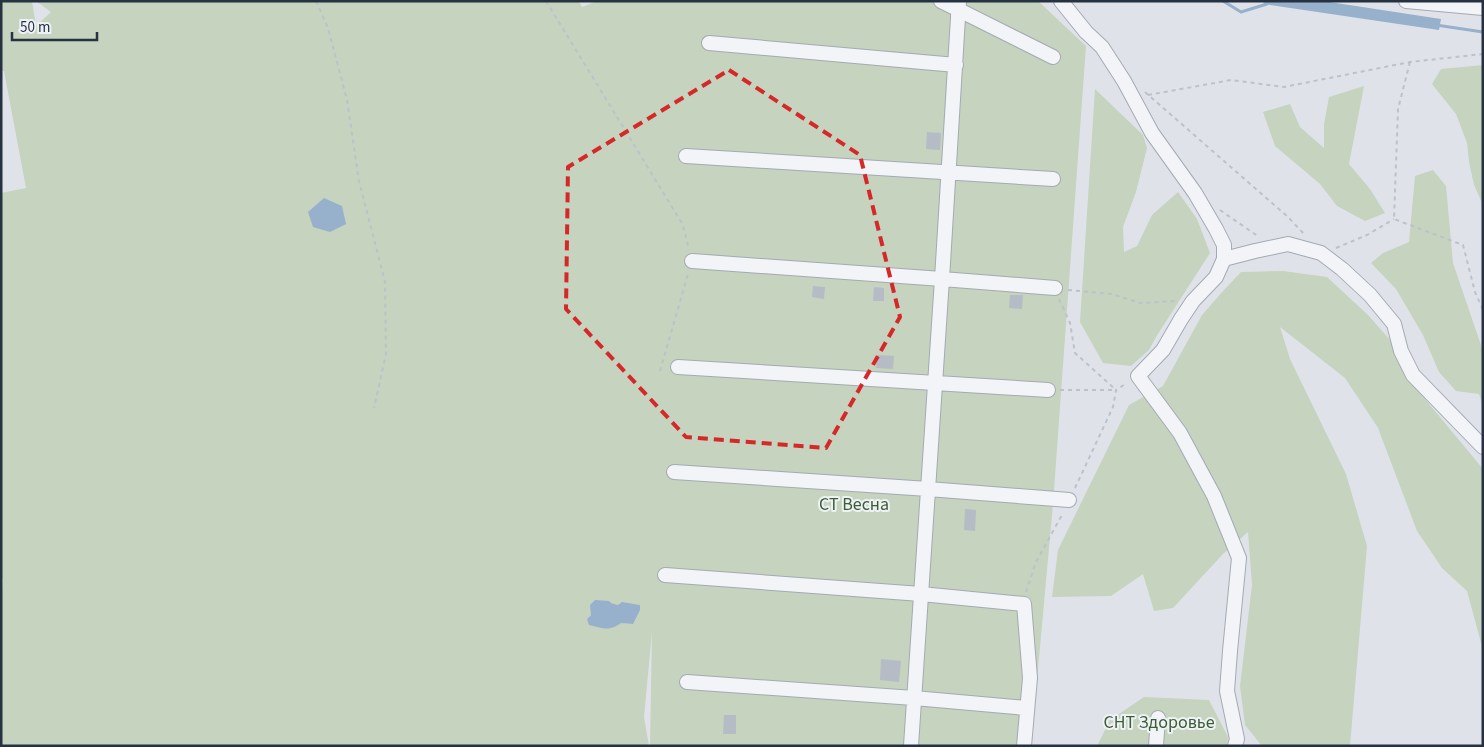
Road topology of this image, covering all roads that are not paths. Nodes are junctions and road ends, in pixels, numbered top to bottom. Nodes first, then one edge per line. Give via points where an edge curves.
1 (941, 1) edge
2 (1061, 1) edge
3 (1406, 1) edge
4 (959, 6) edge
5 (1483, 8) edge
6 (709, 43) dead end
7 (1053, 57) dead end
8 (956, 65) junction
9 (686, 156) dead end
10 (949, 174) junction
11 (1053, 179) dead end
12 (1224, 259) junction
13 (692, 261) road end
14 (942, 279) junction
15 (1055, 288) road end
16 (678, 367) dead end
17 (935, 384) junction
18 (1048, 390) road end
19 (1483, 447) edge
20 (674, 472) dead end
21 (928, 489) junction
22 (1069, 500) road end
23 (665, 575) dead end
24 (921, 594) junction
25 (687, 682) dead end
26 (914, 698) junction
27 (1026, 708) junction
28 (1158, 718) dead end
29 (910, 746) edge
30 (1024, 746) edge
31 (1156, 746) edge
32 (1235, 746) edge

1 - 4 street
2 - 12 street via 1102,47 1152,133 1195,193 1224,245
3 - 5 street
4 - 7 street
4 - 8 street
6 - 8 street
8 - 10 street
9 - 10 street
10 - 11 street
10 - 14 street
12 - 19 street via 1288,244 1321,253 1363,289 1394,324 1412,375
12 - 32 street via 1216,277 1193,301 1163,350 1138,376 1184,441 1214,496 1239,558 1227,691 1237,739
13 - 14 street
14 - 15 street
14 - 17 street
16 - 17 street
17 - 18 street
17 - 21 street
20 - 21 street
21 - 22 street
21 - 24 street
23 - 24 street
24 - 26 street
24 - 27 street via 1024,604 1030,678
25 - 26 street
26 - 27 street
26 - 29 street
27 - 30 street
28 - 31 street

